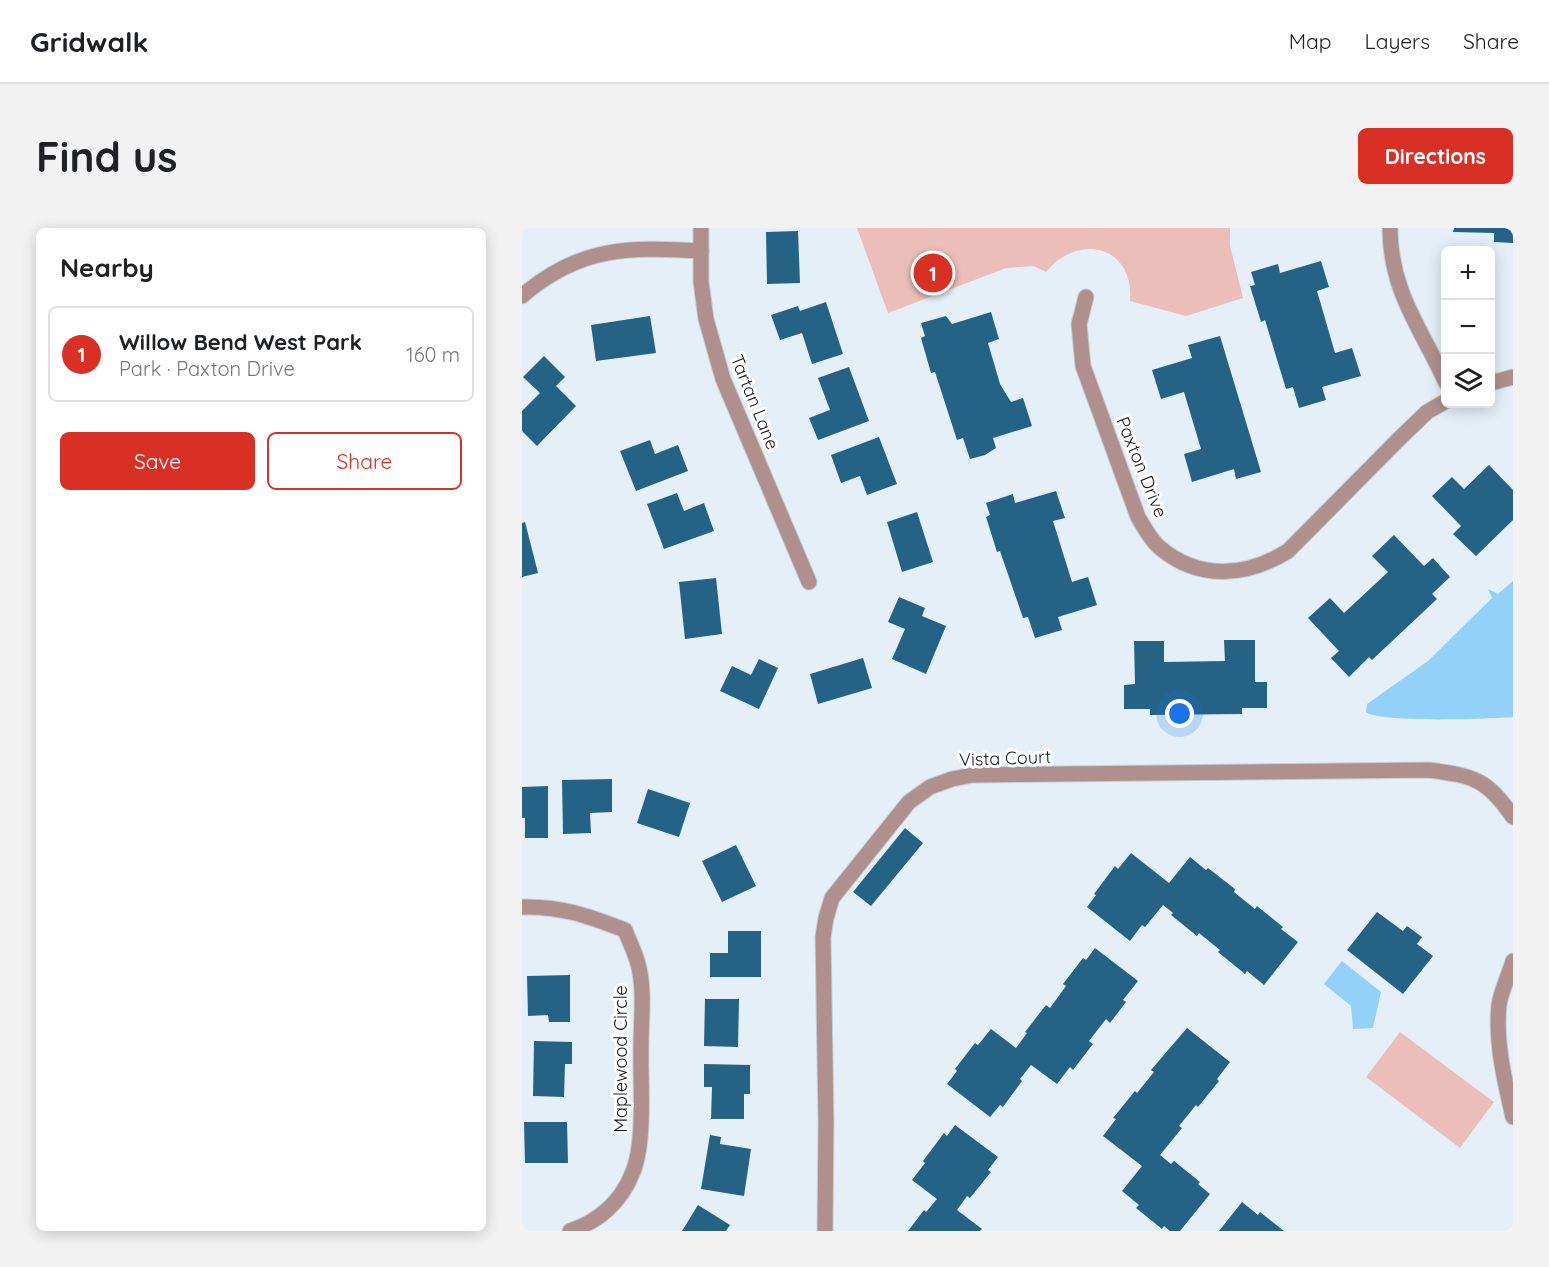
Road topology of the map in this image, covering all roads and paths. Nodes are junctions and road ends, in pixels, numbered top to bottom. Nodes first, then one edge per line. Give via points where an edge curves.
1 (701, 228) edge
2 (1390, 228) edge
3 (701, 251) junction
4 (522, 296) edge
5 (1086, 297) dead end
6 (1441, 373) edge
7 (1513, 377) edge
8 (1495, 382) edge
9 (1441, 404) edge
10 (809, 582) dead end
11 (1513, 816) edge
12 (522, 907) edge
13 (1513, 961) edge
14 (1506, 1005) edge
15 (1506, 1036) edge
16 (1513, 1117) edge
17 (570, 1231) edge
18 (825, 1231) edge

1 - 3 street, Tartan Lane
2 - 6 street via 1398,285
3 - 4 street via 638,248 606,252 561,269
3 - 10 street, Tartan Lane via 701,282 712,345 723,379
5 - 9 street, Paxton Drive via 1079,324 1083,366 1138,517 1159,547 1196,567 1217,572 1244,571 1288,551 1427,412
7 - 8 street
11 - 18 street, Vista Court via 1497,795 1482,784 1463,774 1430,770 973,775 930,787 909,802 832,898 826,918
12 - 17 street, Maplewood Circle via 585,914 625,930 638,964 641,997 637,1162 618,1199 599,1217
13 - 14 street
14 - 15 street
15 - 16 street via 1505,1081

